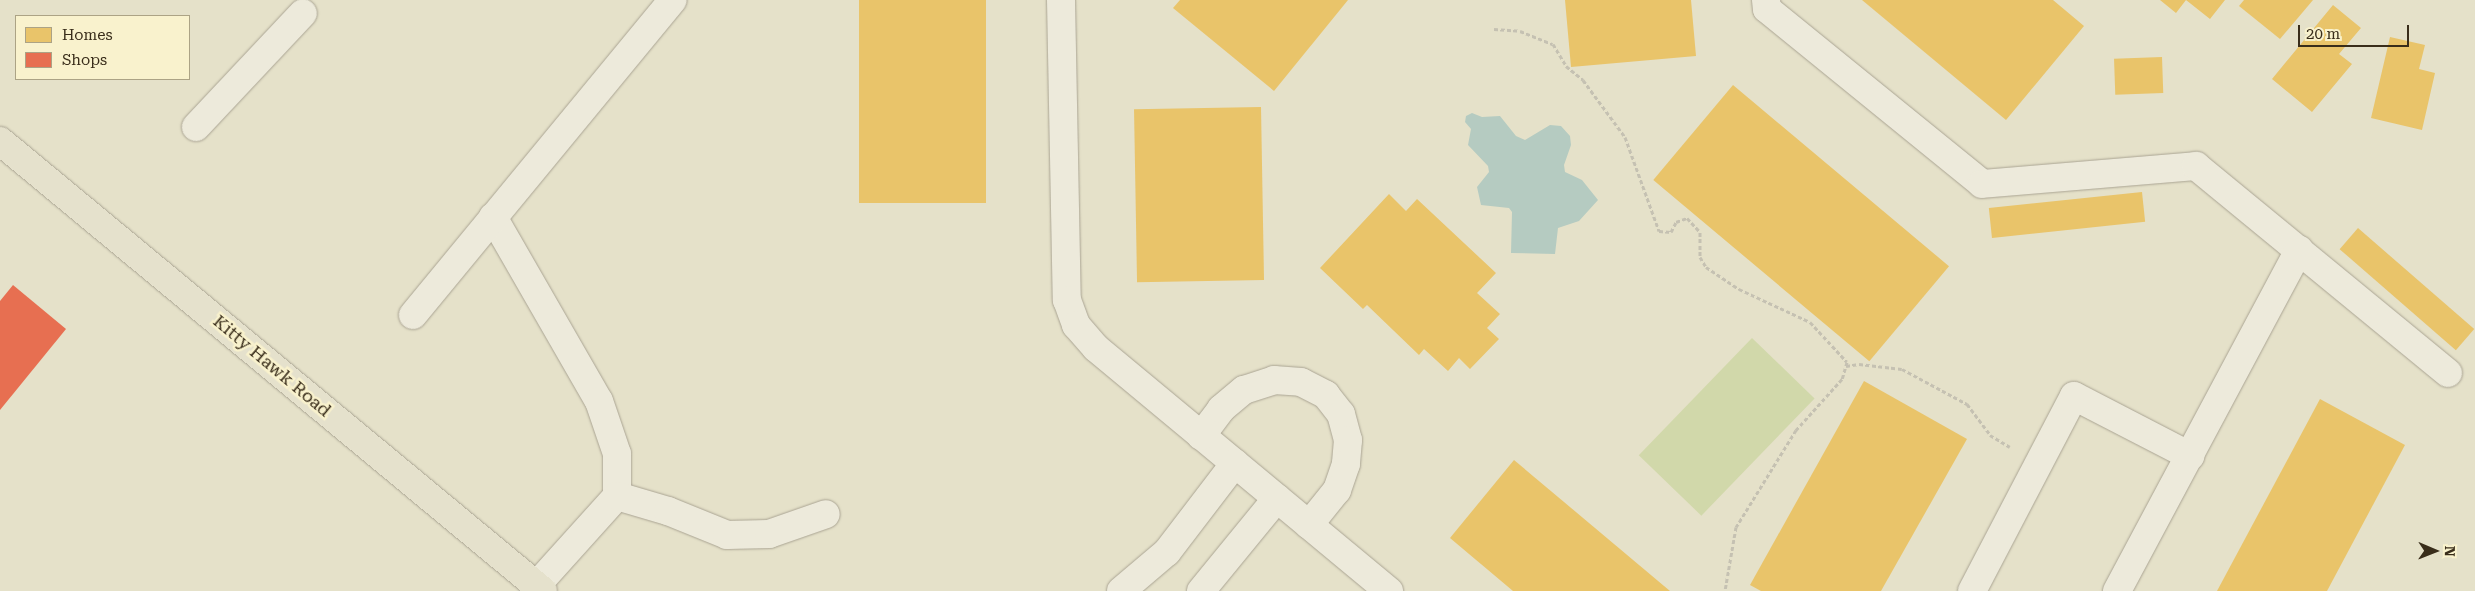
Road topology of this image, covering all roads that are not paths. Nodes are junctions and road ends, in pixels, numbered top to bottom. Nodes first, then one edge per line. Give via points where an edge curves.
1 (673, 0) edge
2 (1766, 0) edge
3 (302, 4) edge
4 (1067, 6) edge
5 (196, 127) dead end
6 (0, 141) edge
7 (493, 217) junction
8 (2299, 250) junction
9 (413, 315) dead end
10 (2448, 372) dead end
11 (1201, 436) junction
12 (2190, 456) junction
13 (1235, 463) junction
14 (616, 496) junction
15 (1277, 498) junction
16 (826, 514) dead end
17 (1310, 525) junction
18 (540, 588) edge
19 (1121, 591) edge
20 (1202, 591) edge
21 (1389, 591) edge
22 (1972, 591) edge
23 (2117, 591) edge

1 - 7 lane
2 - 8 lane via 1767,9 1982,184 2196,166
3 - 5 lane
4 - 11 lane via 1067,300 1076,325 1096,348
6 - 18 main road, Kitty Hawk Road
7 - 9 lane
7 - 14 lane via 599,401 617,454
8 - 10 lane
8 - 12 lane
11 - 13 lane
11 - 17 lane via 1221,410 1244,390 1274,380 1302,382 1326,395 1341,414 1348,440 1346,464 1337,490
12 - 22 lane via 2074,396
12 - 23 lane
13 - 15 lane
13 - 19 lane via 1167,552
14 - 16 lane via 668,511 727,535 768,534
14 - 18 lane
15 - 17 lane
15 - 20 lane
17 - 21 lane

